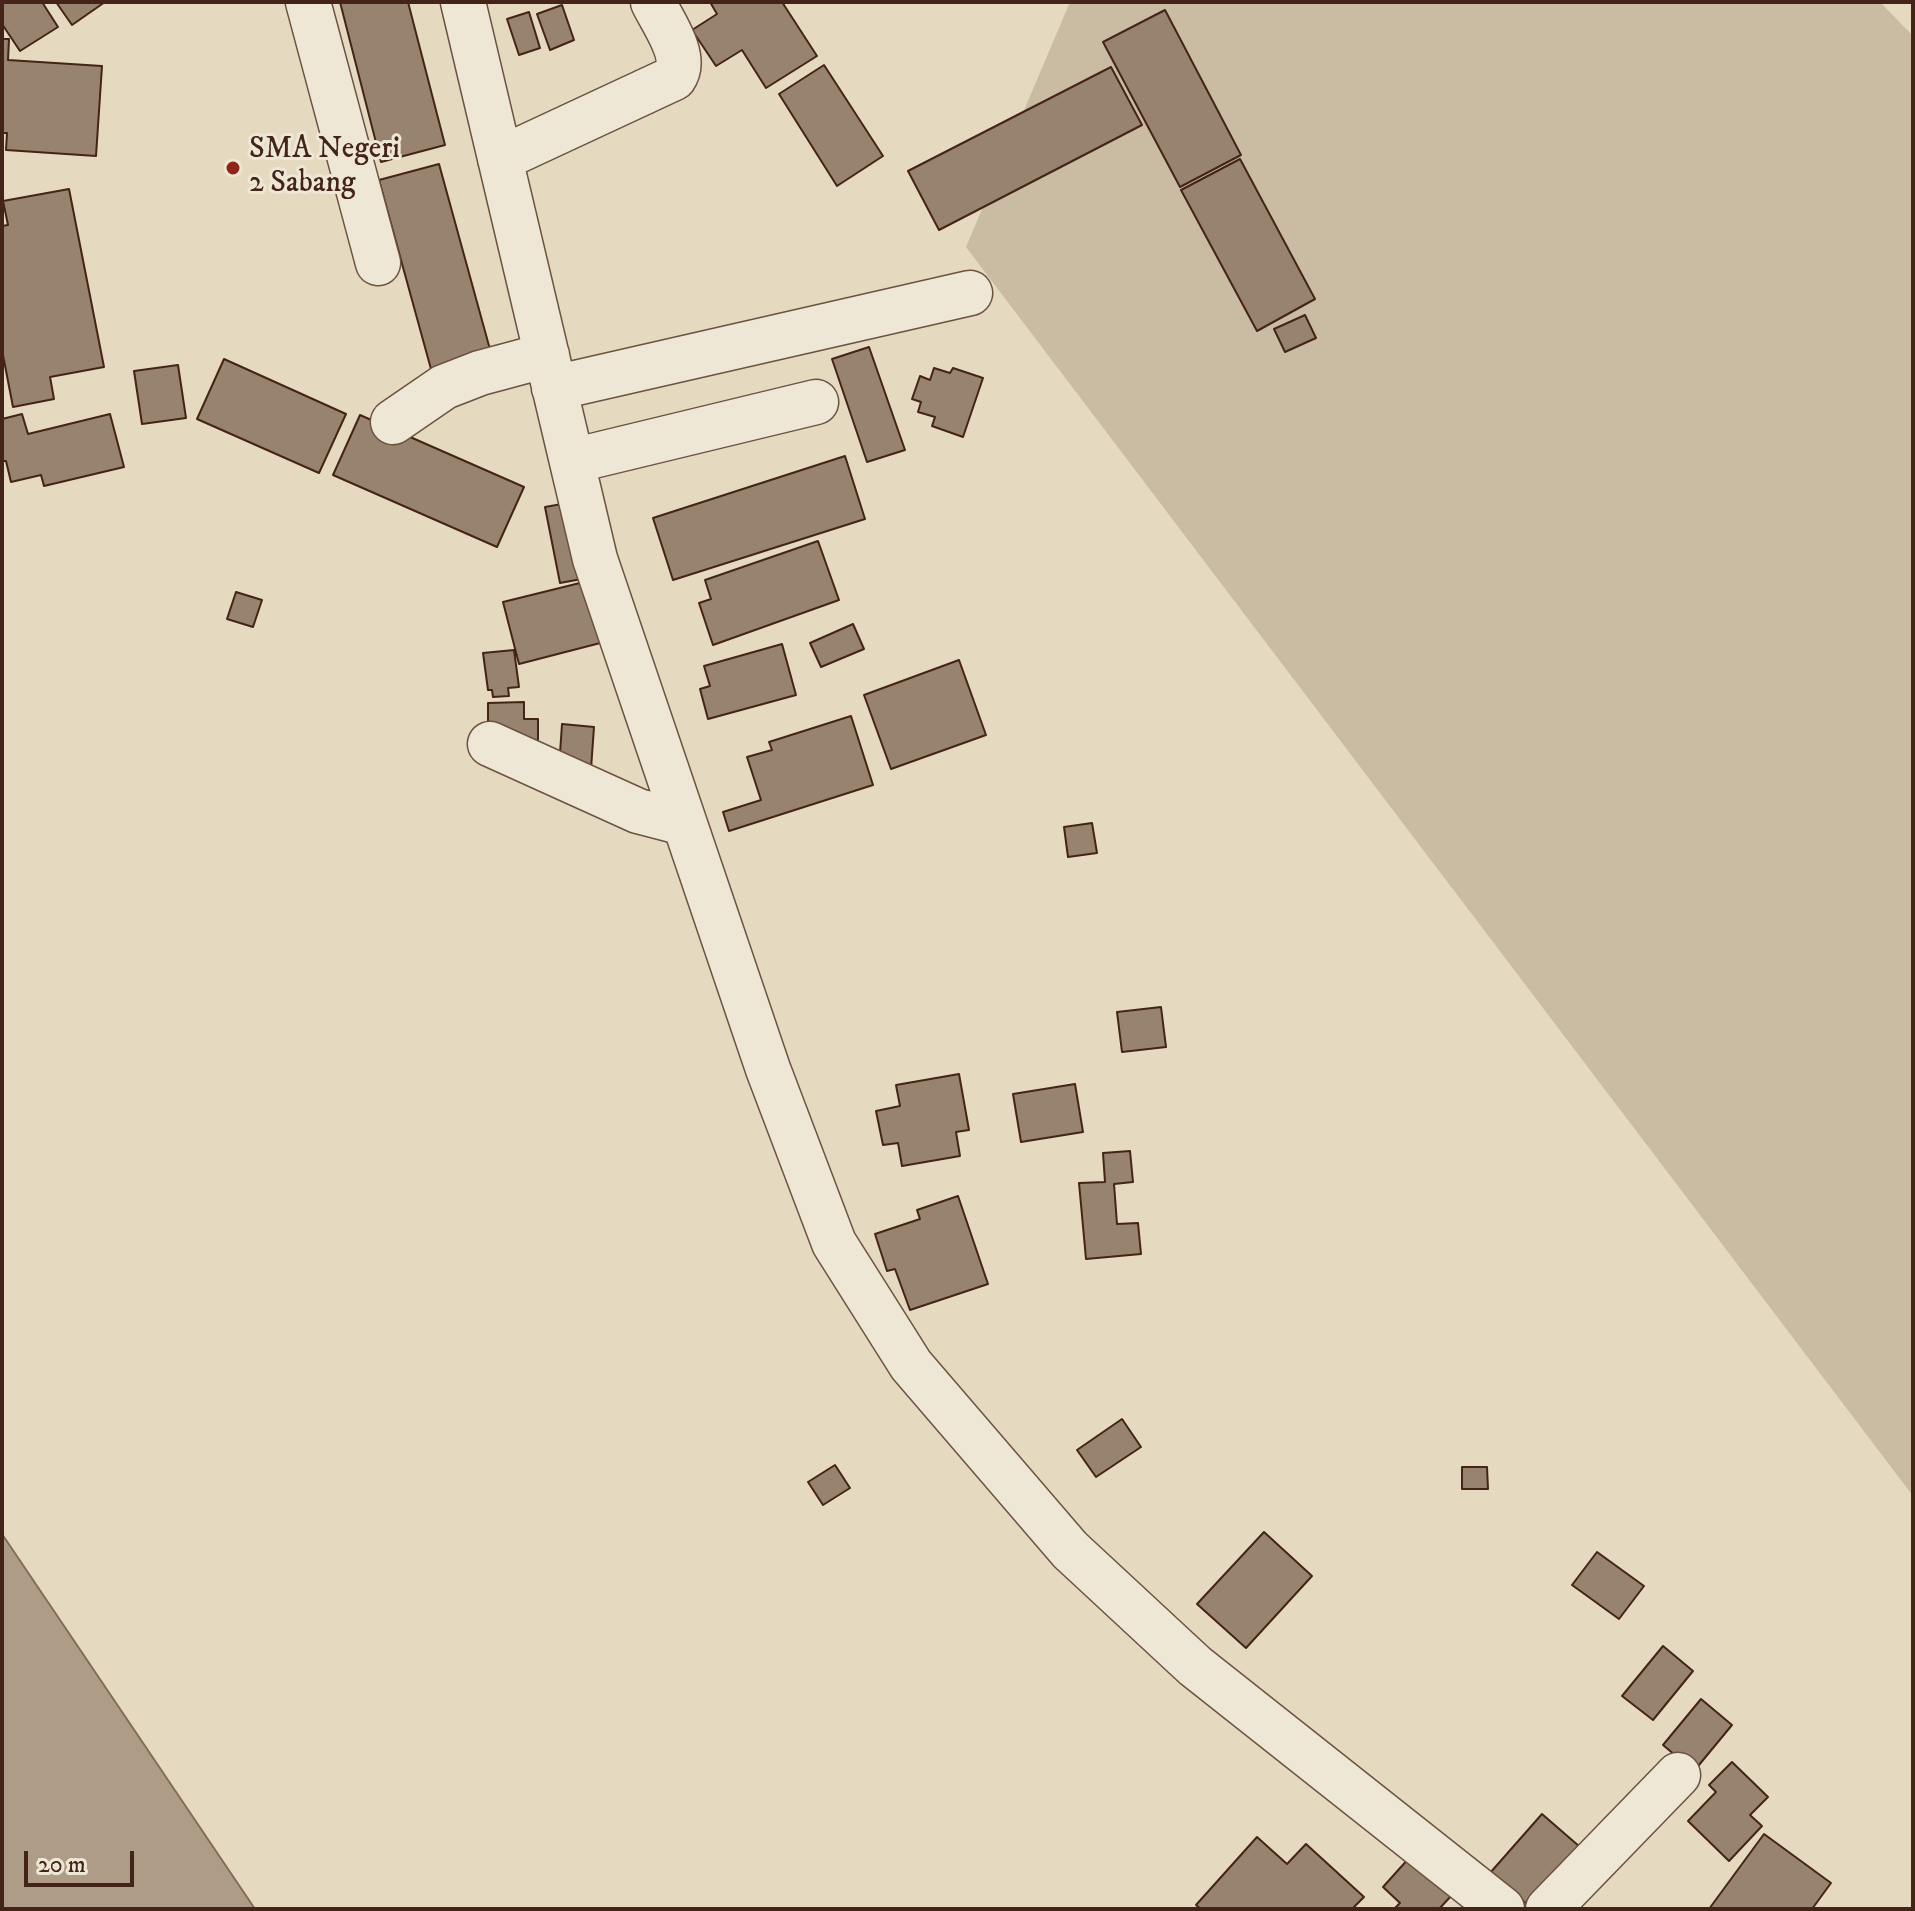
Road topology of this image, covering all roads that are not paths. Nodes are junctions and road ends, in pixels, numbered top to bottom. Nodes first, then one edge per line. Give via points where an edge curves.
1 (308, 2) edge
2 (463, 2) edge
3 (653, 2) edge
4 (500, 159) junction
5 (378, 263) dead end
6 (970, 293) dead end
7 (550, 372) junction
8 (816, 402) dead end
9 (393, 422) dead end
10 (572, 461) junction
11 (490, 744) dead end
12 (684, 823) junction
13 (1678, 1775) dead end
14 (1502, 1909) edge
15 (1548, 1909) edge

1 - 5 street
2 - 4 street
3 - 4 street via 679,58 674,78
4 - 7 street
6 - 7 street
7 - 9 street via 480,373 444,387
7 - 10 street
8 - 10 street
10 - 12 street via 595,559
11 - 12 street via 638,811
12 - 14 street via 834,1243 911,1365 1070,1550 1195,1666
13 - 15 street

